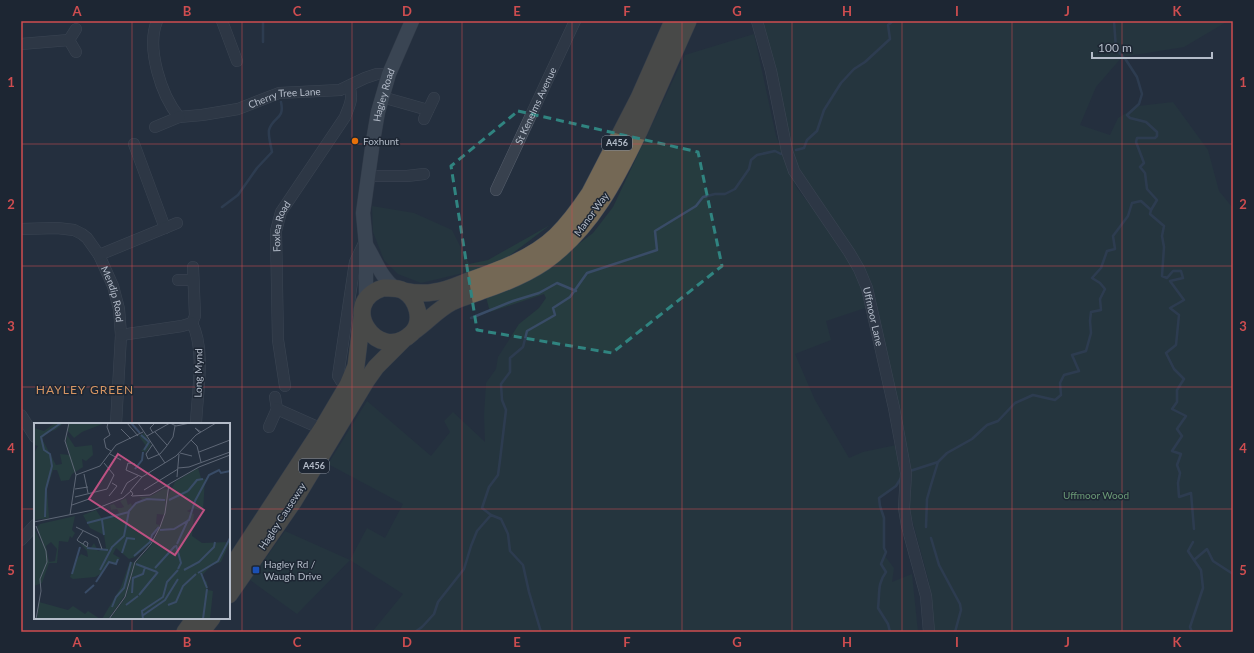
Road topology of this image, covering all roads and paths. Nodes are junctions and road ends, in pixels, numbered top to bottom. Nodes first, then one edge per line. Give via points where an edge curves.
1 (157, 21) edge
2 (222, 21) edge
3 (412, 21) edge
4 (575, 21) edge
5 (673, 21) edge
6 (688, 21) edge
7 (757, 21) edge
8 (76, 29) dead end
9 (69, 40) junction
10 (21, 44) edge
11 (76, 52) dead end
12 (237, 61) dead end
13 (389, 74) junction
14 (349, 86) junction
15 (382, 97) junction
16 (434, 98) dead end
17 (179, 117) junction
18 (155, 127) dead end
19 (134, 144) dead end
20 (424, 174) dead end
21 (368, 176) junction
22 (496, 190) dead end
23 (177, 223) dead end
24 (165, 228) junction
25 (21, 229) edge
26 (366, 243) junction
27 (100, 255) junction
28 (193, 267) dead end
29 (178, 280) dead end
30 (193, 280) junction
31 (400, 290) junction
32 (366, 299) junction
33 (362, 318) junction
34 (192, 323) junction
35 (121, 335) junction
36 (408, 335) junction
37 (348, 385) junction
38 (285, 386) dead end
39 (275, 397) dead end
40 (277, 409) junction
41 (21, 415) edge
42 (116, 423) edge
43 (196, 423) edge
44 (269, 427) dead end
45 (322, 429) junction
46 (34, 435) edge
47 (34, 526) edge
48 (21, 540) edge
49 (230, 569) edge
50 (230, 594) edge
51 (204, 626) edge
52 (185, 632) edge
53 (929, 632) edge

1 - 17 street via 154,54 157,70 173,110
2 - 12 street
3 - 13 main road, Hagley Road
4 - 22 street, St Kenelms Avenue
5 - 31 highway, Manor Way / A456 via 639,98 590,193 556,236 512,264 460,284 436,292
6 - 36 highway, Manor Way / A456 via 622,165 599,206 582,229 569,243 528,272 453,301
7 - 53 street, Uffmoor Lane via 787,151 794,171 849,252 867,288 906,473 904,508 926,596
8 - 9 street
9 - 10 street
9 - 11 street
13 - 14 street, Cherry Tree Lane via 377,74
13 - 15 main road, Hagley Road
14 - 17 street, Cherry Tree Lane via 340,90 273,94 238,109
14 - 38 street, Foxlea Road via 352,93 351,101 344,117 281,212 276,231 278,340
15 - 16 street via 426,115
15 - 21 main road, Hagley Road
17 - 18 street, Cherry Tree Lane
19 - 24 street
20 - 21 street
21 - 26 main road, Hagley Road via 363,213
23 - 24 street
24 - 27 street
25 - 27 street, Mendip Road via 74,230 87,238
26 - 31 main road, Hagley Road via 389,284
26 - 32 main road, Hagley Road
26 - 37 street via 355,262 338,376
27 - 35 street, Mendip Road via 118,302
28 - 30 street, Long Mynd
29 - 30 street
30 - 34 street, Long Mynd via 195,316
31 - 32 highway, A456 via 374,290
31 - 36 highway via 414,300 418,310 418,319
32 - 33 highway, A456
33 - 36 highway via 365,327 379,340 392,342
33 - 37 highway, Hagley Causeway / A456 via 356,366
34 - 35 street
34 - 43 street, Long Mynd via 199,349
35 - 42 street, Mendip Road
36 - 50 highway, Hagley Causeway / A456 via 376,367 366,381 293,502
37 - 45 highway, Hagley Causeway / A456
39 - 40 street
40 - 44 street
40 - 45 street
41 - 46 street
45 - 49 highway, Hagley Causeway / A456
47 - 48 street
51 - 52 highway

